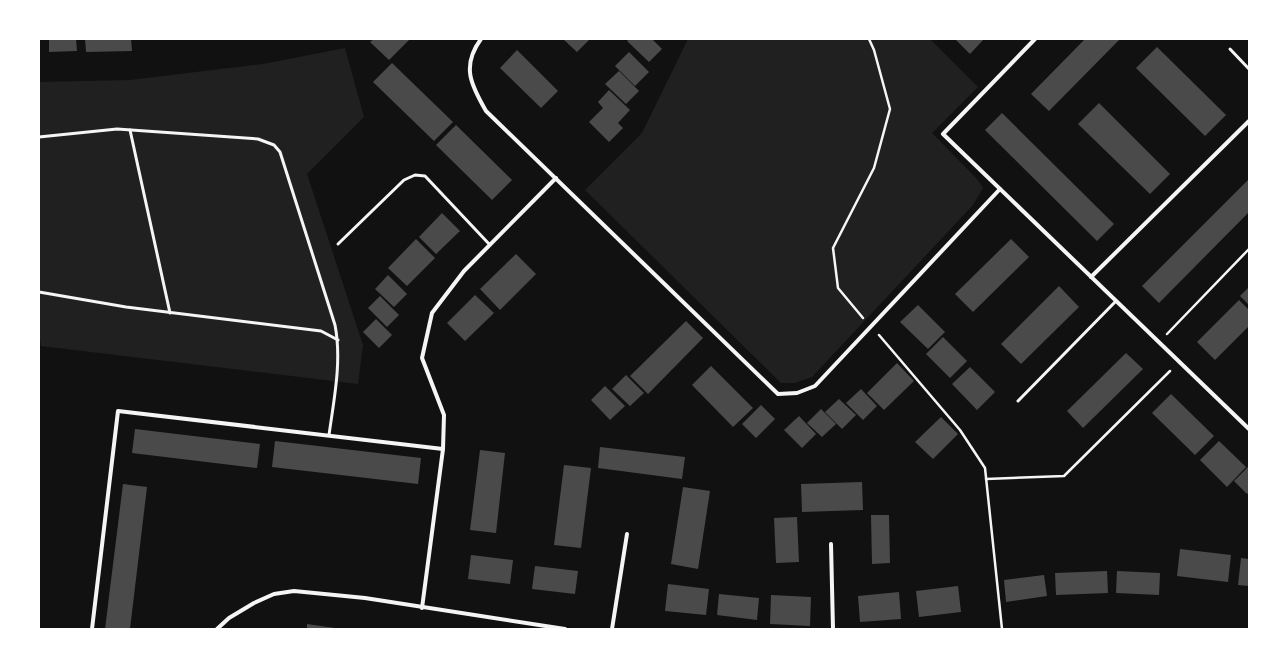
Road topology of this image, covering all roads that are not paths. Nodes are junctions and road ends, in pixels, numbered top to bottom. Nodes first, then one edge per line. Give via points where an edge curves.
1 (481, 39) edge
2 (1035, 39) edge
3 (1230, 49) dead end
4 (1249, 69) edge
5 (1249, 121) edge
6 (130, 130) junction
7 (39, 137) edge
8 (556, 178) junction
9 (1000, 189) junction
10 (338, 244) dead end
11 (490, 245) junction
12 (1091, 277) junction
13 (39, 292) edge
14 (1116, 301) junction
15 (170, 312) junction
16 (338, 340) junction
17 (1018, 401) dead end
18 (1249, 429) edge
19 (329, 435) junction
20 (443, 449) junction
21 (627, 534) dead end
22 (831, 544) dead end
23 (422, 608) junction
24 (92, 629) edge
25 (217, 629) edge
26 (565, 629) edge
27 (612, 629) edge
28 (833, 629) edge

1 - 8 street via 469,65 472,88 486,111
2 - 9 street via 943,134
3 - 4 lane
5 - 12 street
6 - 7 lane via 116,129
6 - 15 lane
6 - 16 lane via 258,139 274,145 280,152
8 - 9 street via 778,394 797,392 815,386
8 - 11 street
9 - 12 street
10 - 11 lane via 404,180 415,175 425,176
11 - 20 street via 464,271 432,313 422,358 444,415
12 - 14 street
13 - 15 lane
14 - 17 lane
14 - 18 street
15 - 16 lane via 321,331
16 - 19 lane via 336,387
19 - 20 street
19 - 24 street via 118,411
20 - 23 street
21 - 27 street
22 - 28 street
23 - 25 street via 365,598 294,591 274,594 254,603 229,618
23 - 26 street

